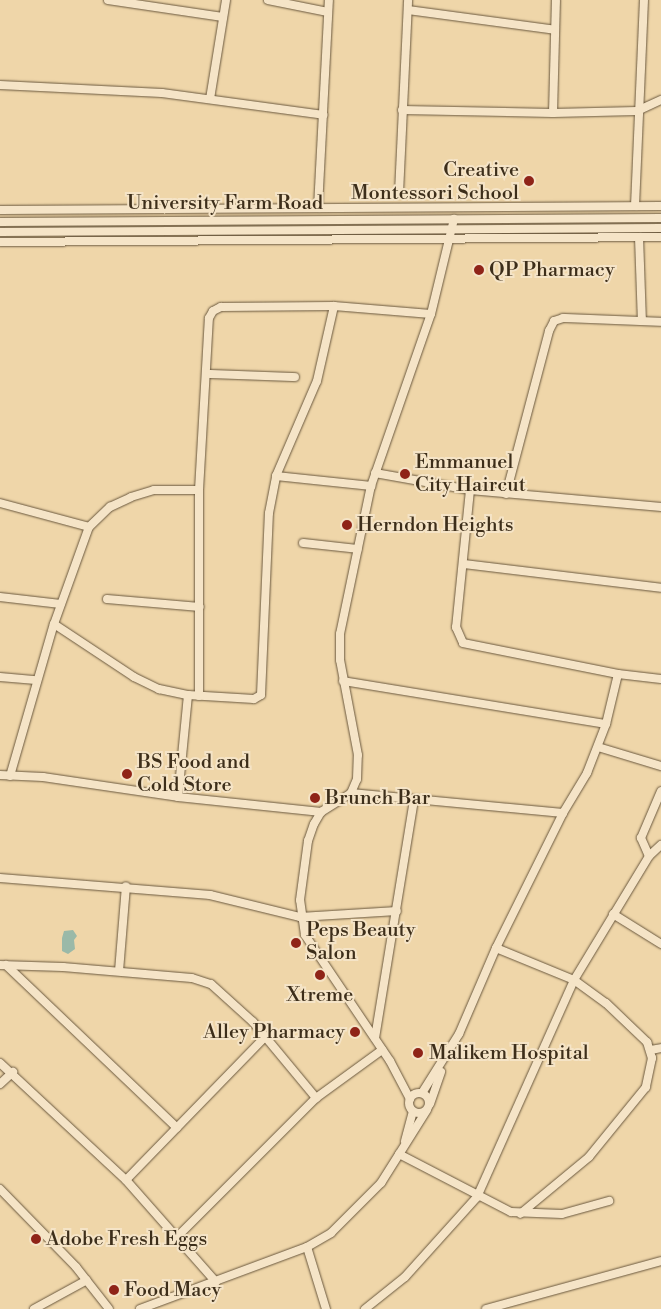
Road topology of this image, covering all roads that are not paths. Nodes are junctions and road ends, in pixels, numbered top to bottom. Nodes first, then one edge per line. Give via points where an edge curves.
1 (108, 0) edge
2 (226, 0) edge
3 (268, 0) edge
4 (329, 0) edge
5 (408, 0) edge
6 (556, 0) edge
7 (644, 0) edge
8 (408, 10) junction
9 (328, 12) junction
10 (223, 17) junction
11 (555, 30) junction
12 (0, 85) edge
13 (210, 99) junction
14 (661, 100) edge
15 (402, 110) junction
16 (637, 111) junction
17 (553, 113) junction
18 (324, 114) junction
19 (399, 193) dead end
20 (635, 206) junction
21 (661, 206) edge
22 (318, 208) junction
23 (0, 210) edge
24 (661, 218) edge
25 (454, 219) junction
26 (0, 222) edge
27 (661, 228) edge
28 (452, 229) junction
29 (0, 232) edge
30 (639, 237) junction
31 (661, 237) edge
32 (450, 239) junction
33 (0, 242) edge
34 (334, 306) junction
35 (431, 314) junction
36 (642, 321) junction
37 (661, 322) edge
38 (208, 374) junction
39 (295, 376) dead end
40 (375, 473) junction
41 (276, 476) junction
42 (371, 486) junction
43 (199, 490) junction
44 (470, 490) junction
45 (506, 494) junction
46 (0, 506) edge
47 (661, 507) edge
48 (89, 528) junction
49 (303, 543) dead end
50 (358, 549) junction
51 (464, 564) junction
52 (661, 588) edge
53 (0, 597) edge
54 (107, 599) dead end
55 (61, 604) junction
56 (200, 607) junction
57 (54, 624) junction
58 (618, 674) junction
59 (0, 677) edge
60 (661, 679) edge
61 (36, 680) junction
62 (343, 681) junction
63 (188, 695) junction
64 (199, 696) junction
65 (606, 724) junction
66 (598, 747) junction
67 (661, 766) edge
68 (0, 775) edge
69 (10, 776) junction
70 (661, 791) edge
71 (350, 793) junction
72 (178, 797) junction
73 (414, 800) junction
74 (321, 812) junction
75 (563, 813) junction
76 (661, 845) edge
77 (649, 856) junction
78 (0, 878) edge
79 (126, 886) junction
80 (398, 911) junction
81 (612, 914) junction
82 (300, 916) junction
83 (661, 944) edge
84 (496, 948) junction
85 (3, 965) edge
86 (119, 971) junction
87 (574, 980) junction
88 (265, 1037) junction
89 (375, 1038) junction
90 (661, 1048) edge
91 (382, 1050) junction
92 (651, 1050) junction
93 (446, 1058) junction
94 (0, 1063) edge
95 (12, 1072) junction
96 (399, 1076) junction
97 (0, 1084) edge
98 (420, 1093) junction
99 (316, 1098) junction
100 (410, 1099) junction
101 (428, 1108) junction
102 (413, 1112) junction
103 (177, 1128) junction
104 (401, 1151) junction
105 (126, 1180) junction
106 (0, 1189) edge
107 (477, 1196) junction
108 (609, 1201) dead end
109 (520, 1214) junction
110 (177, 1237) junction
111 (307, 1247) junction
112 (661, 1261) edge
113 (87, 1280) junction
114 (216, 1282) junction
115 (34, 1309) edge
116 (110, 1309) edge
117 (140, 1309) edge
118 (326, 1309) edge
119 (365, 1309) edge
120 (486, 1309) edge

1 - 10 street
2 - 10 street
3 - 9 street
4 - 9 street
5 - 8 street
6 - 11 street
7 - 16 street
8 - 11 street
8 - 15 street
9 - 18 street
10 - 13 street
11 - 17 street
12 - 13 street via 162,93
13 - 18 street
14 - 16 street
15 - 17 street
15 - 19 street
16 - 17 street
16 - 20 street
18 - 22 street
20 - 21 street
20 - 22 street
22 - 23 street
24 - 25 street, University Farm Road
25 - 26 street, University Farm Road
25 - 28 street
27 - 28 street, University Farm Road
28 - 29 street, University Farm Road
28 - 32 street
30 - 31 street
30 - 32 street
30 - 36 street
32 - 33 street
32 - 35 street
34 - 35 street
34 - 38 street via 221,307 213,311 209,318
34 - 41 street via 317,381
35 - 40 street
36 - 37 street
36 - 45 street via 563,318 554,321 548,331
38 - 39 street
38 - 43 street
40 - 42 street
40 - 44 street
41 - 42 street
41 - 64 street via 269,513 261,695 254,699
42 - 50 street
43 - 48 street via 154,490 131,497 110,507
43 - 56 street
44 - 45 street
44 - 51 street
45 - 47 street
46 - 48 street
48 - 55 street
49 - 50 street
50 - 62 street via 340,634
51 - 52 street
51 - 58 street via 457,635 464,643
53 - 55 street
54 - 56 street
55 - 57 street
56 - 64 street
57 - 61 street
57 - 63 street via 134,677 160,689
58 - 60 street
58 - 65 street
59 - 61 street
61 - 69 street
62 - 65 street
62 - 71 street via 358,763
63 - 64 street
63 - 72 street
65 - 66 street
66 - 67 street
66 - 75 street
68 - 69 street
69 - 72 street via 43,777
70 - 77 street via 641,838
71 - 73 street
71 - 74 street
72 - 74 street
73 - 75 street
73 - 80 street
74 - 82 street via 308,841
75 - 84 street
76 - 77 street
77 - 81 street
78 - 79 street
79 - 82 street via 210,895
79 - 86 street
80 - 82 street
80 - 89 street
81 - 83 street
81 - 87 street
82 - 89 street via 305,935
84 - 87 street
84 - 93 street
85 - 86 street
85 - 103 street
86 - 88 street via 192,978 211,984 224,993
87 - 92 street via 606,1003 647,1042
87 - 107 street
88 - 99 street
88 - 103 street
89 - 91 street
90 - 92 street
91 - 96 street
91 - 99 street
92 - 109 street via 646,1087 573,1173
93 - 98 street
93 - 101 street
94 - 95 street
95 - 97 street
95 - 105 street
96 - 98 street
96 - 100 street
98 - 100 street
98 - 101 street via 426,1096
99 - 110 street
100 - 102 street
101 - 102 street via 418,1114
101 - 104 street
102 - 104 street
103 - 105 street
104 - 107 street
104 - 111 street via 381,1183 362,1205 331,1233
105 - 110 street
106 - 113 street
107 - 109 street
107 - 119 street via 405,1278
108 - 109 street via 562,1214
110 - 114 street
111 - 114 street
111 - 118 street
112 - 120 street
113 - 115 street
113 - 116 street
114 - 117 street

